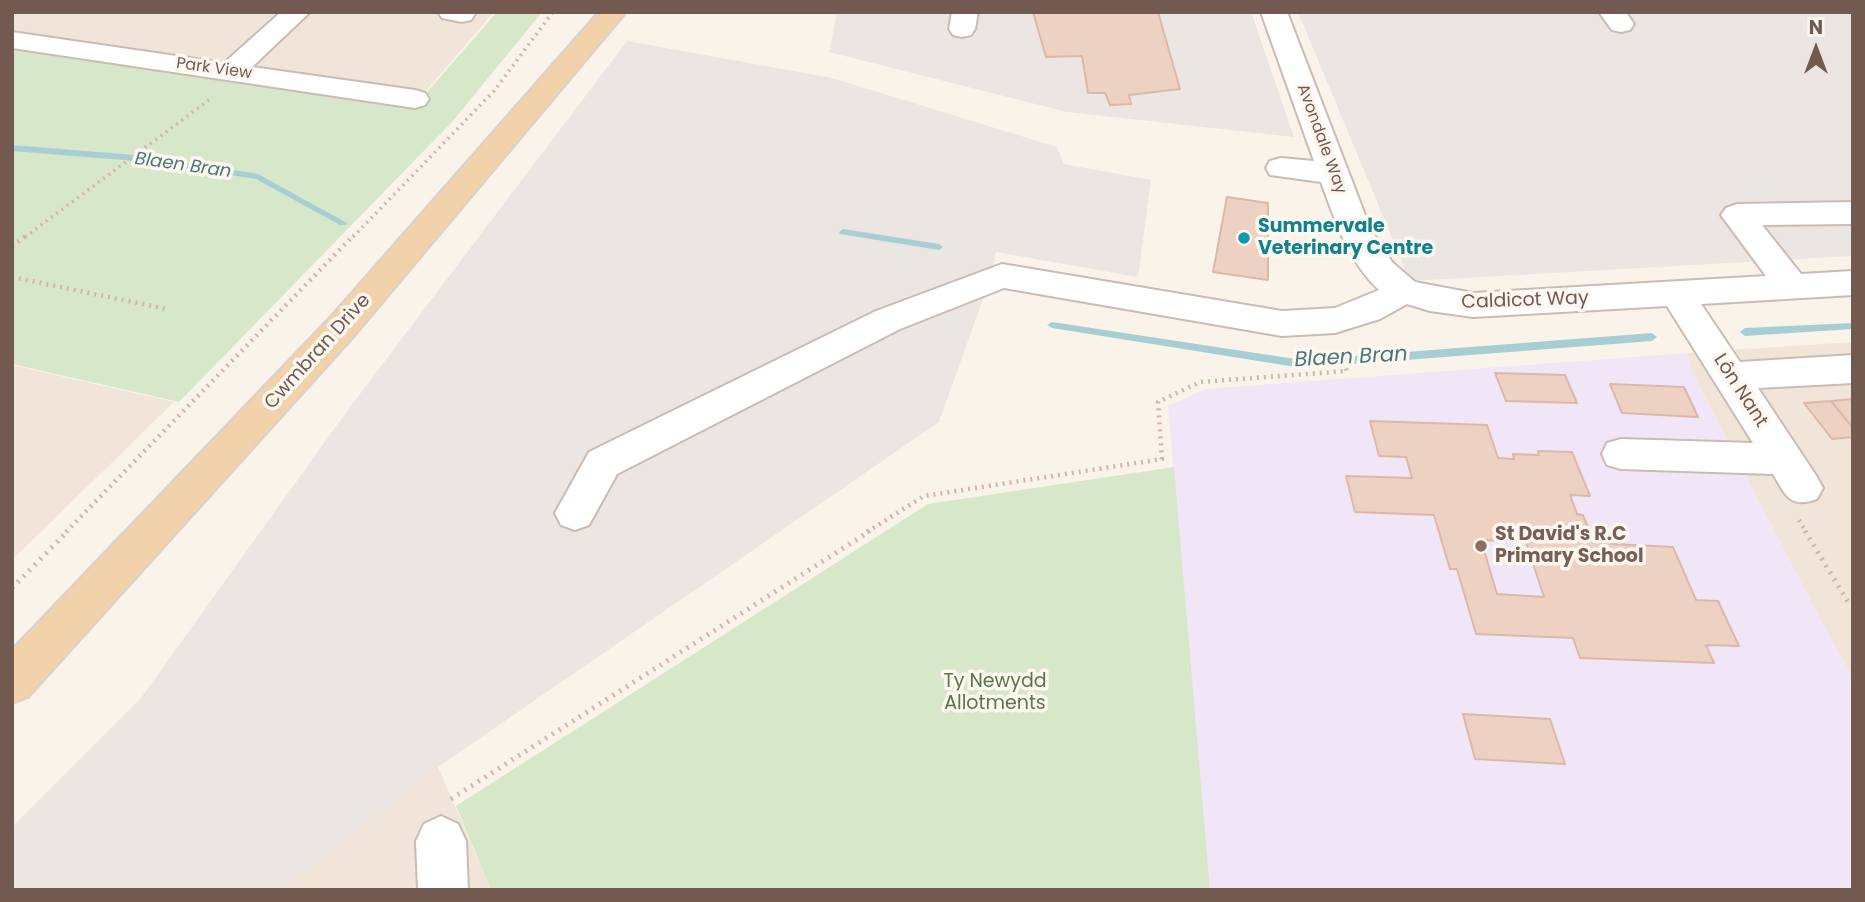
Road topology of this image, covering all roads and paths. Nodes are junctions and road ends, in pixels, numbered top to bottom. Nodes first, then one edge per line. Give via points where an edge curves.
1 (297, 12) edge
2 (554, 12) edge
3 (613, 12) edge
4 (1274, 12) edge
5 (12, 40) edge
6 (237, 73) junction
7 (415, 99) dead end
8 (1282, 168) dead end
9 (1334, 173) junction
10 (1853, 213) edge
11 (12, 246) edge
12 (12, 277) edge
13 (1853, 283) edge
14 (1793, 287) junction
15 (1403, 291) junction
16 (1677, 294) junction
17 (167, 309) dead end
18 (1336, 344) dead end
19 (1853, 369) edge
20 (1730, 376) junction
21 (1621, 454) dead end
22 (1793, 473) junction
23 (575, 513) dead end
24 (12, 588) edge
25 (1853, 602) edge
26 (12, 682) edge
27 (441, 841) joint
28 (443, 890) edge

1 - 6 street
2 - 24 path via 494,91
3 - 26 main road, Cwmbran Drive via 341,328
4 - 9 street, Avondale Way
5 - 6 street, Park View
6 - 7 street, Park View
6 - 11 path via 127,164
8 - 9 street
9 - 15 street, Avondale Way via 1366,254
10 - 14 street via 1737,215
12 - 17 path
13 - 14 street, Caldicot Way
14 - 16 street, Caldicot Way
15 - 16 street, Caldicot Way via 1473,305
15 - 23 street via 1357,317 1299,326 1002,275 888,320 603,463
16 - 20 street, Lôn Nant
18 - 27 path via 1348,371 1200,382 1157,402 1162,459 924,496 457,793 447,806
19 - 20 street
20 - 22 street, Lôn Nant
21 - 22 street
22 - 25 path via 1780,488 1848,602
27 - 28 street

